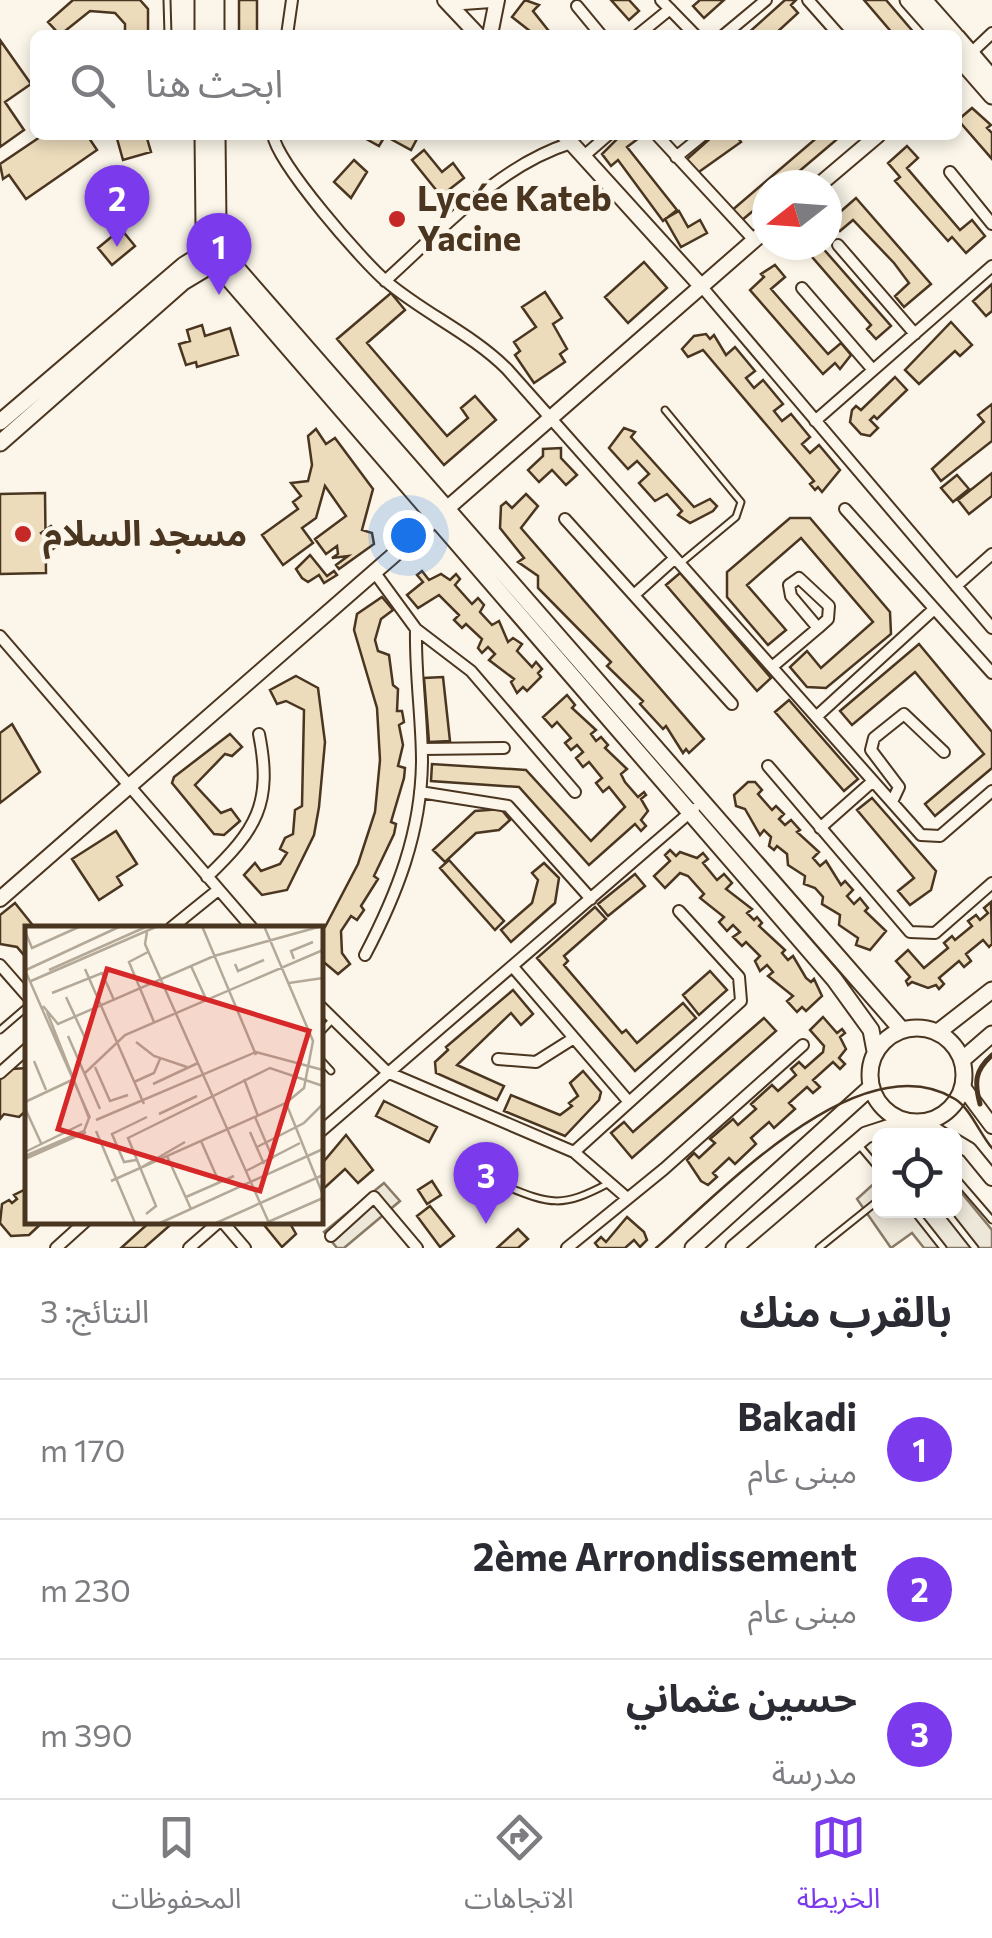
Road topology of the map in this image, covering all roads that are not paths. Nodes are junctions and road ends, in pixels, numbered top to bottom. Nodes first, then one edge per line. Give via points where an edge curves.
1 (167, 0) edge
2 (203, 0) edge
3 (216, 0) edge
4 (292, 0) edge
5 (494, 0) edge
6 (766, 0) edge
7 (808, 0) edge
8 (908, 0) edge
9 (924, 0) edge
10 (447, 1) edge
11 (666, 4) edge
12 (577, 6) dead end
13 (168, 30) edge
14 (203, 30) edge
15 (216, 30) edge
16 (288, 30) edge
17 (473, 30) edge
18 (491, 30) edge
19 (597, 30) edge
20 (643, 30) edge
21 (690, 30) edge
22 (730, 30) edge
23 (835, 30) edge
24 (934, 30) edge
25 (951, 30) edge
26 (992, 33) edge
27 (962, 58) edge
28 (962, 60) edge
29 (962, 60) edge
30 (992, 78) edge
31 (992, 96) edge
32 (204, 140) edge
33 (216, 140) edge
34 (275, 140) edge
35 (565, 140) edge
36 (568, 140) edge
37 (602, 140) edge
38 (661, 140) edge
39 (697, 140) edge
40 (872, 140) edge
41 (585, 155) junction
42 (676, 157) junction
43 (837, 170) edge
44 (950, 172) dead end
45 (204, 223) junction
46 (992, 224) edge
47 (752, 238) edge
48 (752, 242) edge
49 (842, 249) edge
50 (218, 252) junction
51 (992, 266) edge
52 (188, 270) junction
53 (225, 275) junction
54 (385, 281) junction
55 (702, 288) junction
56 (802, 288) dead end
57 (914, 334) junction
58 (872, 370) junction
59 (665, 410) dead end
60 (554, 418) junction
61 (814, 421) junction
62 (0, 422) edge
63 (0, 443) edge
64 (845, 509) dead end
65 (443, 514) junction
66 (565, 519) dead end
67 (992, 554) edge
68 (677, 561) junction
69 (374, 573) junction
70 (956, 586) junction
71 (634, 595) junction
72 (934, 610) junction
73 (818, 628) junction
74 (992, 628) edge
75 (416, 629) junction
76 (0, 637) edge
77 (772, 667) junction
78 (992, 673) edge
79 (732, 704) dead end
80 (816, 717) junction
81 (260, 734) dead end
82 (504, 748) dead end
83 (422, 749) junction
84 (944, 752) dead end
85 (768, 766) dead end
86 (873, 781) junction
87 (130, 785) junction
88 (420, 792) junction
89 (575, 792) dead end
90 (992, 792) edge
91 (892, 802) junction
92 (695, 808) junction
93 (820, 828) junction
94 (207, 877) junction
95 (992, 884) edge
96 (218, 890) junction
97 (0, 899) edge
98 (591, 899) junction
99 (680, 911) dead end
100 (173, 926) edge
101 (250, 926) edge
102 (364, 956) dead end
103 (0, 965) edge
104 (513, 966) junction
105 (992, 990) edge
106 (25, 994) edge
107 (322, 1008) edge
108 (25, 1009) edge
109 (332, 1020) junction
110 (0, 1030) edge
111 (902, 1030) junction
112 (322, 1031) edge
113 (938, 1032) junction
114 (992, 1034) edge
115 (574, 1038) junction
116 (803, 1045) dead end
117 (25, 1051) edge
118 (876, 1051) junction
119 (498, 1059) dead end
120 (962, 1060) junction
121 (322, 1061) edge
122 (331, 1071) dead end
123 (387, 1072) junction
124 (0, 1073) edge
125 (871, 1086) junction
126 (962, 1087) junction
127 (629, 1102) junction
128 (915, 1122) junction
129 (992, 1126) edge
130 (927, 1128) edge
131 (322, 1130) edge
132 (856, 1142) junction
133 (962, 1146) edge
134 (574, 1152) junction
135 (872, 1161) edge
136 (992, 1178) edge
137 (612, 1182) junction
138 (503, 1185) dead end
139 (962, 1185) edge
140 (626, 1197) junction
141 (872, 1205) edge
142 (919, 1218) edge
143 (951, 1218) edge
144 (992, 1220) edge
145 (84, 1223) edge
146 (219, 1223) edge
147 (223, 1223) edge
148 (331, 1236) dead end
149 (56, 1248) edge
150 (189, 1248) edge
151 (245, 1248) edge
152 (416, 1248) edge
153 (567, 1248) edge
154 (693, 1248) edge
155 (734, 1248) edge
156 (819, 1248) edge
157 (943, 1248) edge
158 (975, 1248) edge

1 - 13 lane
2 - 14 main road
3 - 15 main road
4 - 16 street
5 - 10 street
5 - 18 street
6 - 22 street
7 - 23 street
8 - 24 main road
9 - 25 main road
10 - 17 street
11 - 20 street
11 - 21 street
12 - 19 street
26 - 27 street
28 - 30 main road
29 - 31 main road
32 - 45 main road
33 - 50 main road
34 - 54 street via 286,165
35 - 54 street via 485,191
36 - 41 street
37 - 41 street
38 - 42 street
39 - 42 street
40 - 43 street
41 - 55 street
42 - 47 street
44 - 46 street
45 - 50 main road
45 - 52 main road
48 - 55 street
49 - 57 street
50 - 52 main road
50 - 53 main road
50 - 65 main road
51 - 57 street
52 - 53 main road
52 - 62 main road
52 - 63 main road
53 - 65 main road
54 - 60 street via 484,348
55 - 60 street
55 - 61 street
56 - 58 street
57 - 58 street
58 - 61 street
59 - 68 lane via 741,506 736,517
60 - 65 street
60 - 68 street
61 - 70 street
64 - 72 street
65 - 69 street
65 - 92 main road
66 - 71 street
67 - 70 street
68 - 71 street
68 - 77 street
69 - 75 street
69 - 87 street
70 - 74 street
71 - 79 street
72 - 78 street
72 - 80 street
73 - 73 street via 829,606 806,580 795,579 789,593
73 - 77 street
75 - 83 street
75 - 89 street via 471,671
76 - 87 street
77 - 80 street
80 - 86 street
81 - 94 street via 260,809 241,844
82 - 83 street
83 - 88 street
84 - 91 street via 904,714 874,738 872,753 899,787
85 - 93 street
86 - 91 street
86 - 93 street
87 - 94 street
87 - 97 street
88 - 98 street via 508,806
88 - 102 street via 400,884
90 - 91 street via 936,838 921,835
92 - 98 street
92 - 111 main road
92 - 118 main road via 834,978 871,1030
93 - 95 street via 918,935 942,928
94 - 96 street
96 - 100 street
96 - 101 street
98 - 104 street
99 - 127 street via 739,977 742,995 733,1011
103 - 106 street
104 - 115 street
104 - 123 street
105 - 113 main road
107 - 109 street
108 - 110 lane
109 - 112 lane
109 - 123 street
111 - 113 main road
111 - 118 main road
113 - 120 main road
114 - 120 main road
115 - 119 street via 536,1062
115 - 127 street
116 - 140 street
117 - 124 street
118 - 125 main road
120 - 126 main road
121 - 122 lane
123 - 131 street
123 - 134 street
125 - 128 main road via 884,1110
125 - 154 main road
126 - 128 main road via 952,1109
126 - 129 street
127 - 134 street
128 - 130 street
128 - 132 main road via 894,1123
132 - 135 lane
132 - 155 main road
133 - 136 street
134 - 137 street
137 - 138 lane via 566,1203
137 - 140 street
139 - 144 lane
140 - 153 street
141 - 156 lane
142 - 157 lane
143 - 158 lane
145 - 149 street
146 - 150 street
147 - 151 street
148 - 152 street via 374,1197

